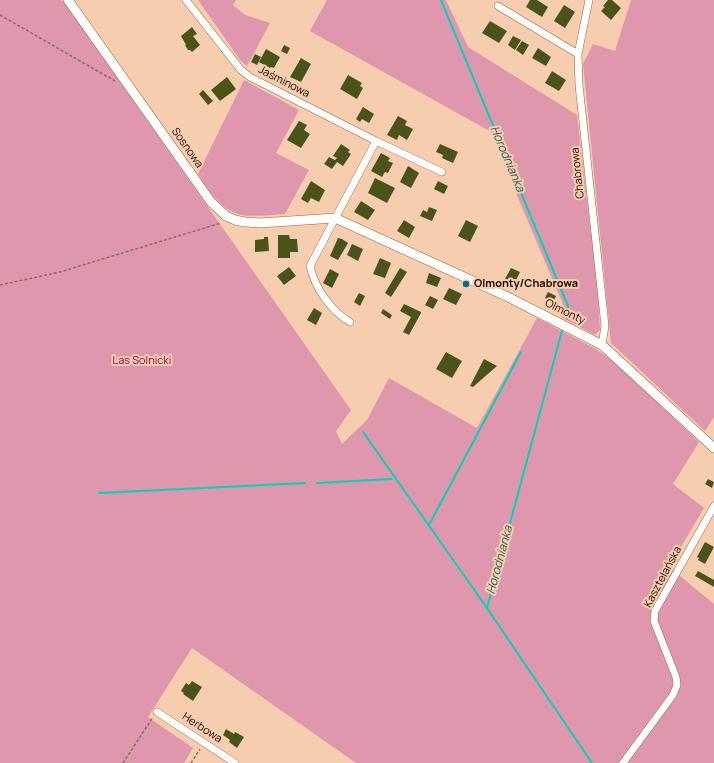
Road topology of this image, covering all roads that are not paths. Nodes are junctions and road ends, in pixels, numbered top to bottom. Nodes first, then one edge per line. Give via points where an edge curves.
1 (68, 0) edge
2 (186, 0) edge
3 (589, 0) edge
4 (498, 6) dead end
5 (578, 54) junction
6 (376, 141) junction
7 (442, 172) dead end
8 (335, 218) junction
9 (350, 322) dead end
10 (602, 345) junction
11 (714, 448) edge
12 (714, 506) edge
13 (157, 712) road end
14 (235, 763) edge
15 (623, 763) edge

1 - 8 street, Sosnowa via 210,202 226,216 245,222 260,223
2 - 6 street, Jaśminowa via 241,70 250,77
3 - 5 street, Chabrowa
4 - 5 street
5 - 10 street, Chabrowa via 579,85 606,326
6 - 7 street, Jaśminowa
6 - 8 street
8 - 9 street via 310,266 319,289 336,311
8 - 10 street, Olmonty via 495,291
10 - 11 street, Olmonty
12 - 15 street, Kasztelańska via 655,611 654,621 677,685 673,696
13 - 14 street, Herbowa

